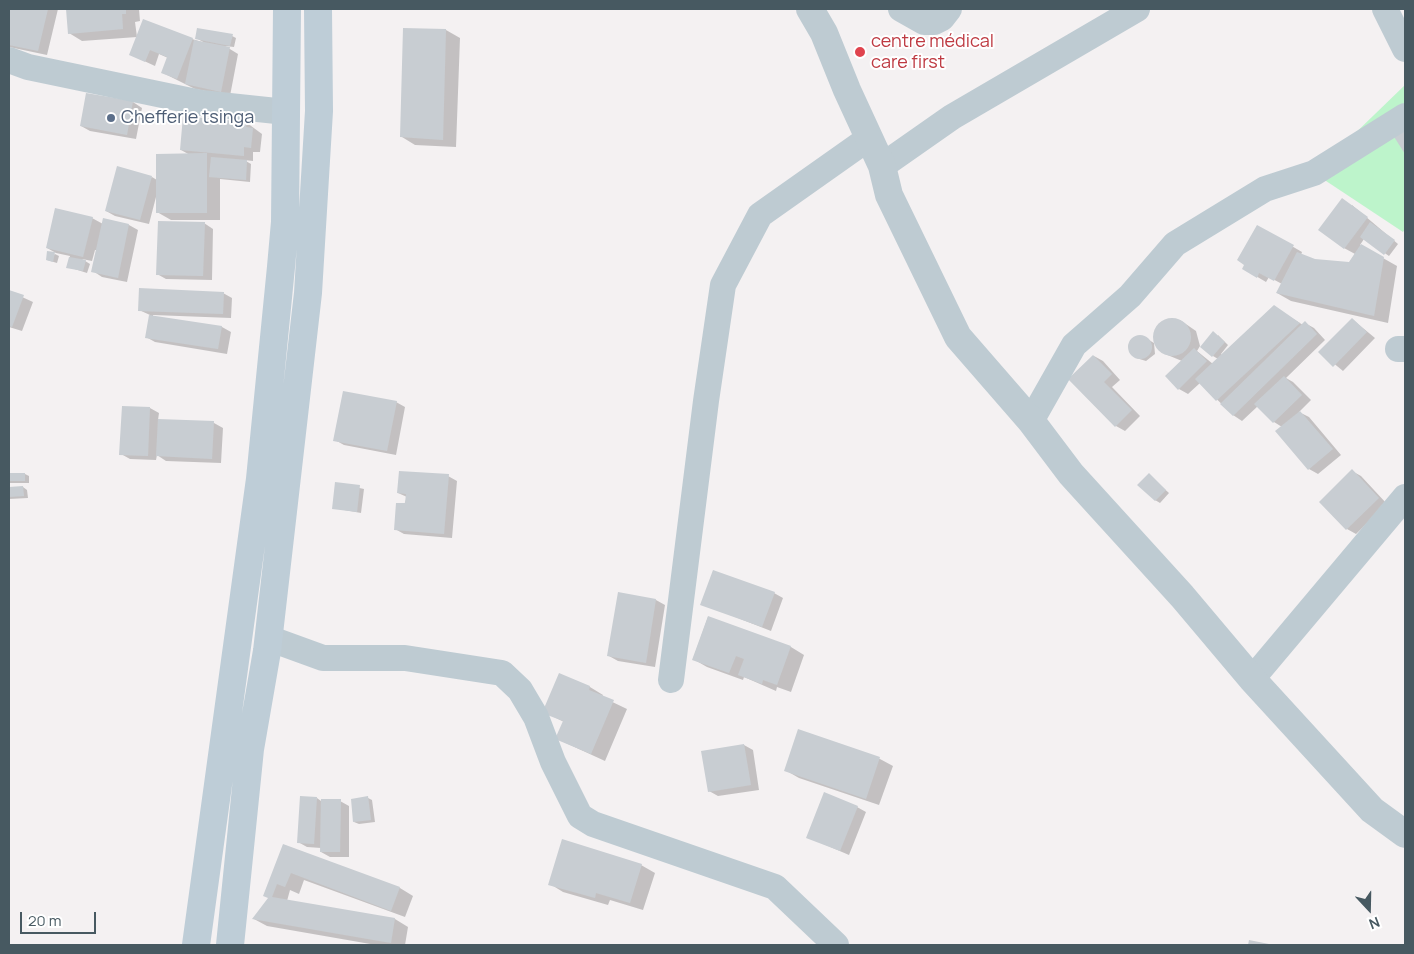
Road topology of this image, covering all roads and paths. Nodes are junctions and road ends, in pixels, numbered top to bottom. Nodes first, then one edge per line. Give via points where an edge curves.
1 (287, 9) edge
2 (318, 9) edge
3 (810, 9) edge
4 (901, 9) edge
5 (949, 9) edge
6 (1137, 9) edge
7 (1385, 9) edge
8 (1405, 49) edge
9 (9, 60) edge
10 (286, 112) junction
11 (1405, 116) edge
12 (869, 138) junction
13 (882, 166) junction
14 (1031, 421) junction
15 (1405, 497) edge
16 (268, 638) junction
17 (1252, 679) junction
18 (672, 680) dead end
19 (1405, 834) edge
20 (196, 945) edge
21 (230, 945) edge
22 (836, 945) edge

1 - 10 main road
2 - 16 main road via 319,111 308,293
3 - 12 street via 824,33
4 - 5 street via 924,22 942,18
6 - 13 street via 952,116
7 - 8 street
9 - 10 street via 201,103
10 - 20 main road via 285,222 260,479
11 - 14 street via 1314,173 1265,189 1175,244 1130,296 1074,345
12 - 13 street
12 - 18 street via 760,215 723,285
13 - 14 street via 889,195 958,337
14 - 17 street via 1071,474
15 - 17 street
16 - 21 main road via 250,749
16 - 22 street via 323,658 405,658 502,673 520,690 536,717 580,816 593,824 775,886
17 - 19 street via 1372,810

